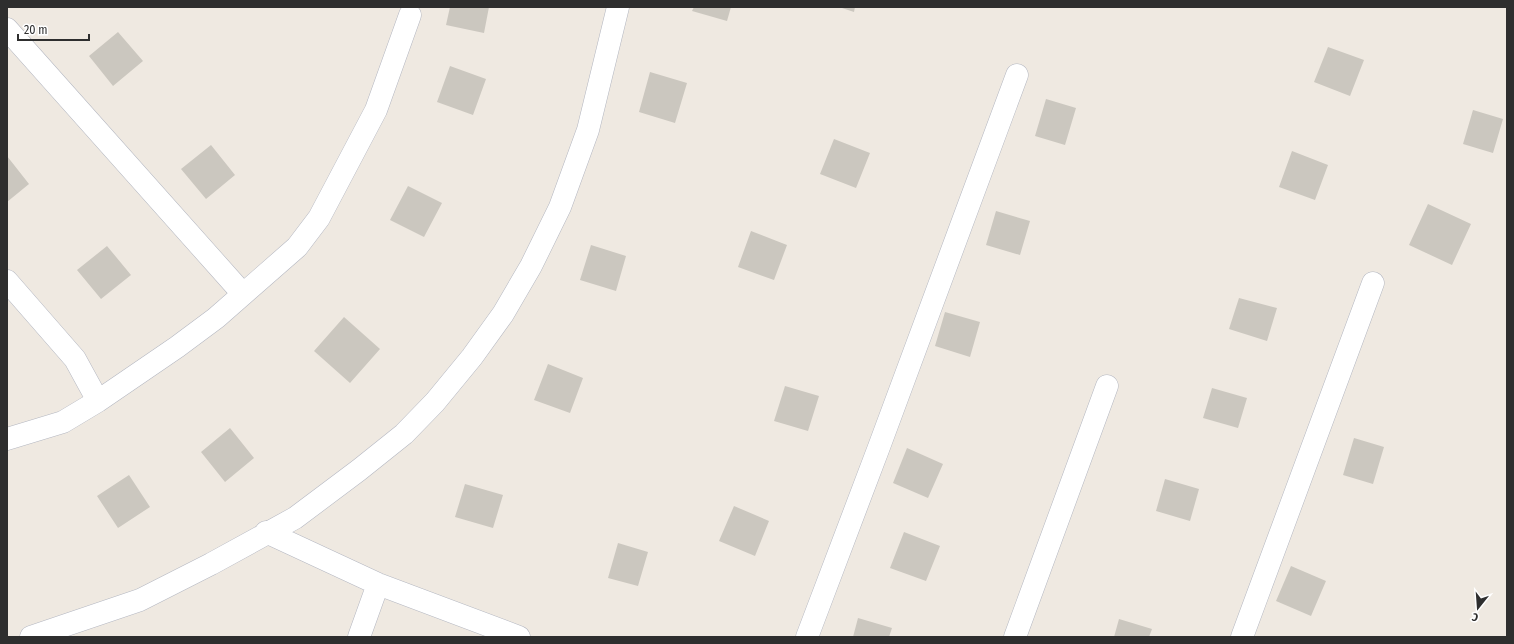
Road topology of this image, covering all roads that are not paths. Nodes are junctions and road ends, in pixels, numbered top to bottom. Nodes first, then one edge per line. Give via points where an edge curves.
1 (618, 7) edge
2 (410, 14) dead end
3 (7, 29) edge
4 (1017, 75) dead end
5 (7, 281) edge
6 (1373, 283) dead end
7 (243, 294) junction
8 (1107, 386) dead end
9 (98, 401) junction
10 (7, 439) edge
11 (266, 532) junction
12 (378, 584) junction
13 (31, 637) edge
14 (359, 637) edge
15 (519, 637) edge
16 (807, 637) edge
17 (1016, 637) edge
18 (1242, 637) edge

1 - 11 street via 588,130 560,207 531,266 503,314 435,402 404,434 295,518
2 - 7 street via 376,110 319,218 297,247
3 - 7 street
4 - 16 street
5 - 9 street via 75,359
6 - 18 street
7 - 9 street via 188,339
8 - 17 street
9 - 10 street via 63,422
11 - 12 street
11 - 13 street via 211,564 140,600
12 - 14 street
12 - 15 street

